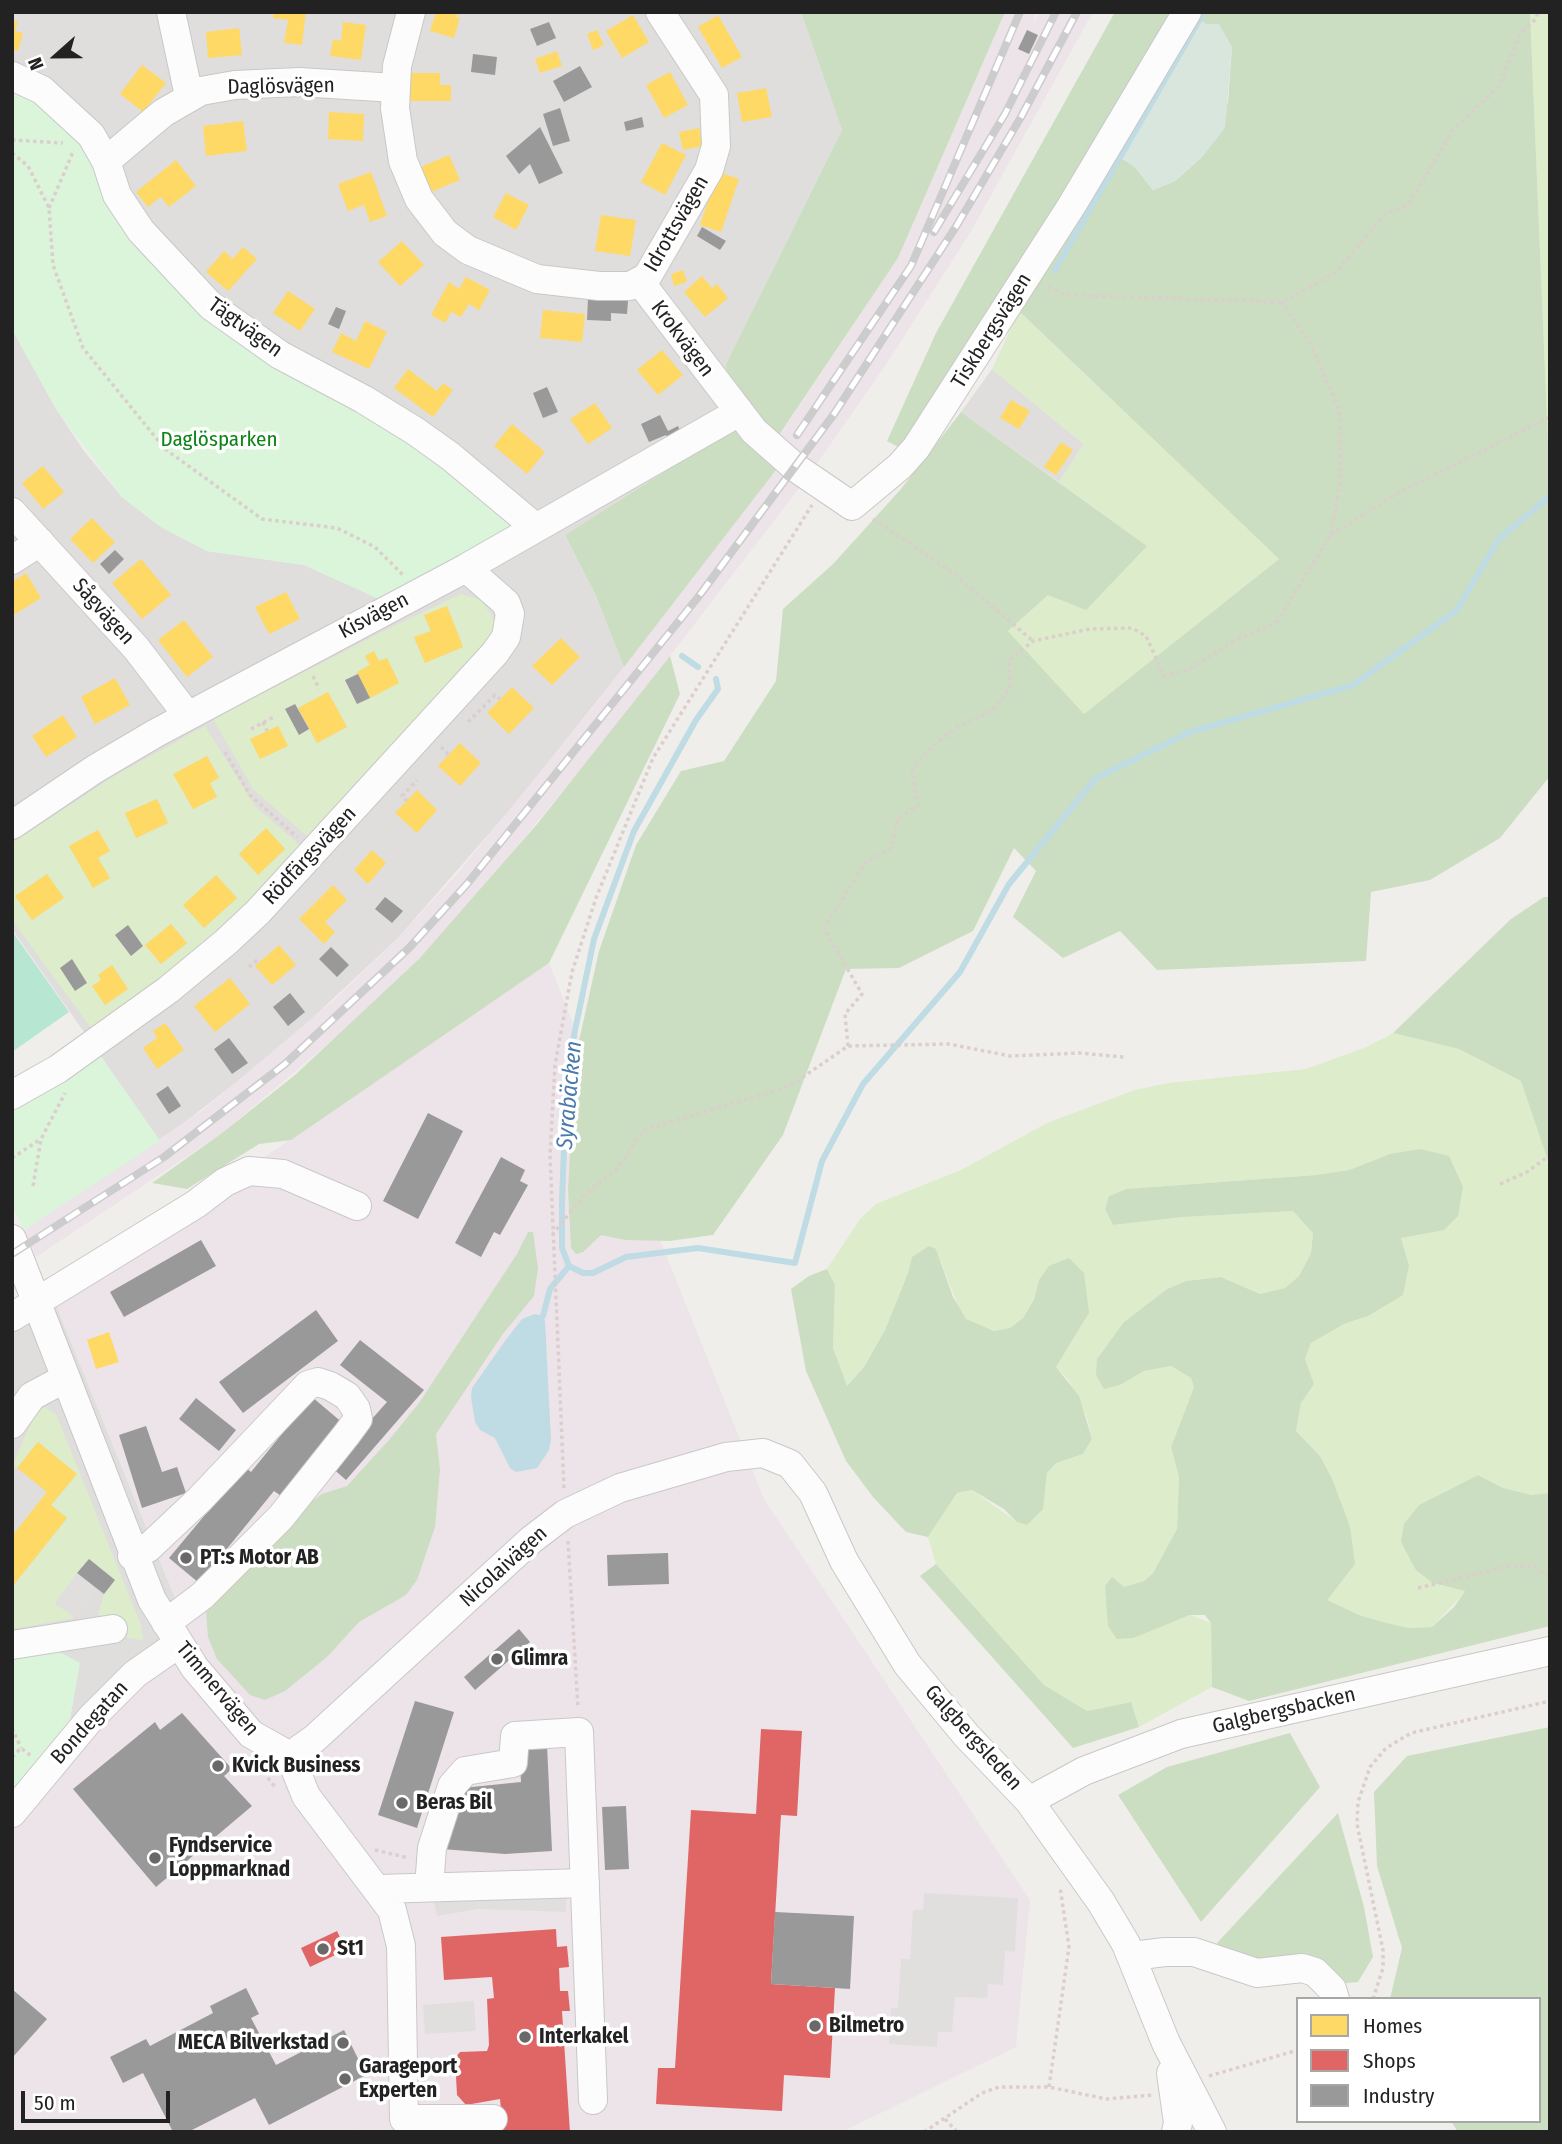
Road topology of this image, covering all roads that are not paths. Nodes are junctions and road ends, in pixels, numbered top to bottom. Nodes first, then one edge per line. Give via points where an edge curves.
1 (171, 12) edge
2 (411, 12) edge
3 (660, 12) edge
4 (1187, 12) edge
5 (12, 76) edge
6 (395, 88) junction
7 (189, 96) junction
8 (106, 161) junction
9 (640, 283) junction
10 (739, 412) junction
11 (12, 512) edge
12 (535, 527) junction
13 (40, 542) junction
14 (12, 560) edge
15 (466, 568) junction
16 (188, 716) junction
17 (12, 825) edge
18 (12, 1095) edge
19 (357, 1206) dead end
20 (12, 1239) edge
21 (24, 1311) edge
22 (65, 1379) junction
23 (12, 1424) edge
24 (759, 1453) joint
25 (132, 1556) junction
26 (113, 1629) dead end
27 (172, 1634) junction
28 (12, 1645) edge
29 (1550, 1651) edge
30 (290, 1756) junction
31 (1029, 1801) junction
32 (12, 1813) edge
33 (585, 1883) junction
34 (428, 1887) junction
35 (378, 1889) junction
36 (1132, 1956) junction
37 (1334, 1997) edge
38 (1166, 2043) junction
39 (593, 2100) dead end
40 (493, 2119) dead end
41 (1176, 2132) edge
42 (1212, 2132) edge

1 - 7 street
2 - 6 street, Krokvägen
3 - 9 street, Idrottsvägen via 714,95 716,146 696,196
4 - 10 street, Tiskbergsvägen via 1026,277 900,466 852,506 766,443
5 - 8 street, Tägtvägen via 58,102 91,135
6 - 7 street, Daglösvägen via 258,83
6 - 9 street, Krokvägen via 397,135 408,178 445,233 468,250 537,279 599,286
7 - 8 street, Daglösvägen
8 - 12 street, Tägtvägen via 117,195 141,231 211,306 280,355 415,431
9 - 10 street, Krokvägen
10 - 12 street, Kisvägen
11 - 13 street, Sågvägen
12 - 15 street, Kisvägen
13 - 14 street
13 - 16 street, Sågvägen via 136,648
15 - 16 street, Kisvägen
15 - 18 street, Rödfärgsvägen via 506,603 510,626 506,637 258,912 209,957 84,1050
16 - 17 street, Kisvägen via 94,769
19 - 21 street via 283,1174 249,1171
20 - 21 street, Timmervägen
21 - 22 street, Timmervägen
22 - 23 street via 32,1396
22 - 25 street, Timmervägen
24 - 30 street, Nicolaivägen via 726,1457 620,1488 566,1513
24 - 31 street, Galgbergsleden via 790,1464 813,1493 844,1561 907,1664
25 - 27 street, Timmervägen
25 - 27 street, Bondegatan via 148,1548 199,1500 308,1385 318,1382 347,1396 358,1419 353,1427 281,1517 202,1596
26 - 28 street
27 - 30 street, Timmervägen via 251,1734
27 - 32 street, Bondegatan via 100,1709
29 - 31 street, Galgbergsbacken via 1181,1734 1084,1771
30 - 35 street via 306,1796
31 - 36 street, Galgbergsleden via 1101,1902
33 - 34 street
33 - 34 street via 579,1732 515,1736 513,1763 465,1770 452,1786 432,1848
33 - 39 street
34 - 35 street
35 - 40 street via 392,1910 401,1946 404,2119
36 - 37 street via 1194,1952 1257,1973 1302,1968 1315,1972
36 - 38 street, Galgbergsleden
38 - 41 street, Galgbergsleden
38 - 42 street, Galgbergsleden

